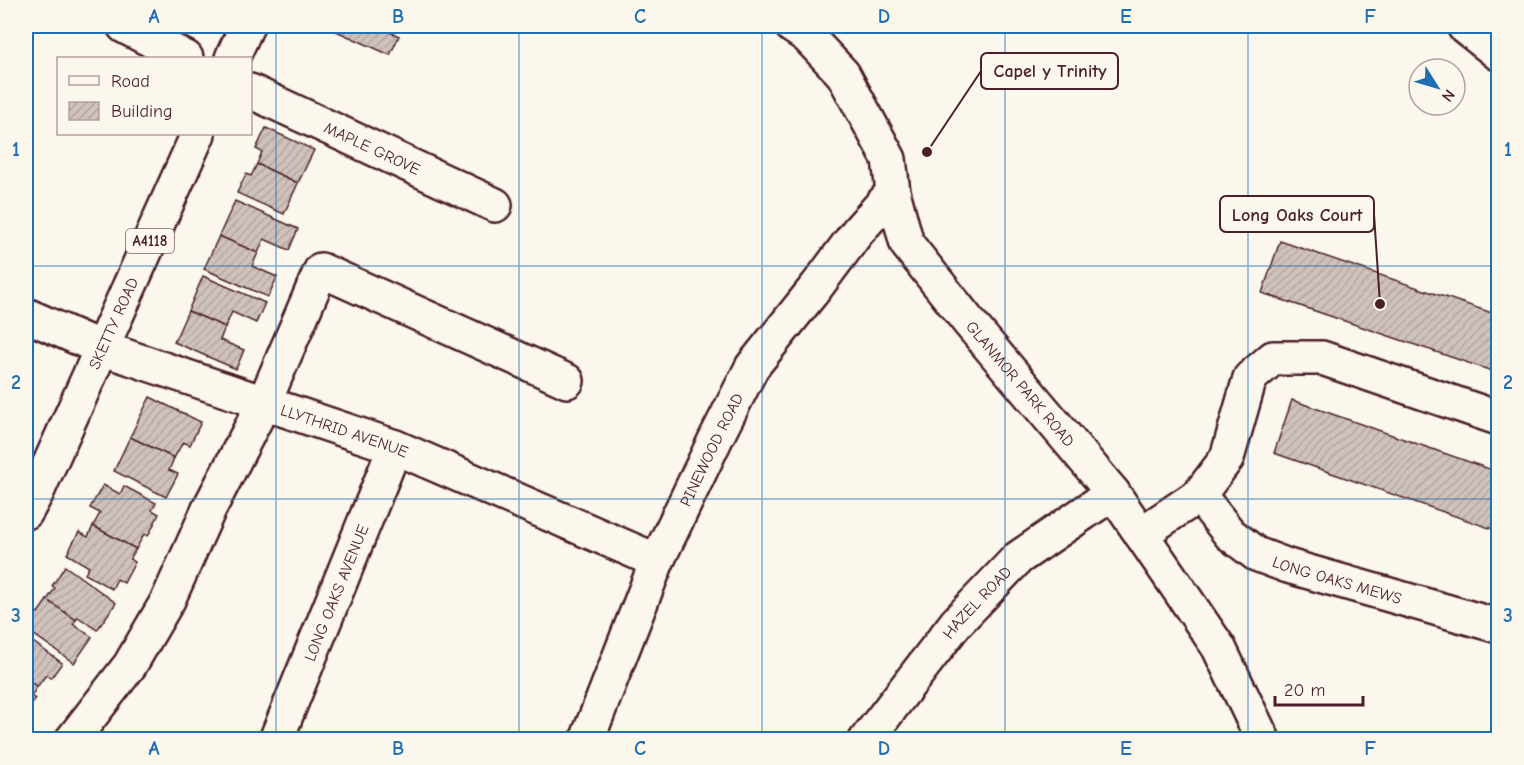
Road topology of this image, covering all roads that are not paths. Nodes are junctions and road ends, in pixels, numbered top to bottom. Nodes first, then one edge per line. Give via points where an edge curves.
1 (124, 26) edge
2 (247, 26) edge
3 (792, 26) edge
4 (1464, 26) edge
5 (1498, 53) edge
6 (184, 57) edge
7 (232, 57) edge
8 (252, 92) edge
9 (198, 135) edge
10 (893, 192) junction
11 (495, 205) dead end
12 (26, 315) edge
13 (101, 348) junction
14 (567, 381) dead end
15 (264, 403) junction
16 (1498, 418) edge
17 (395, 447) junction
18 (1113, 493) junction
19 (1199, 495) junction
20 (26, 512) edge
21 (1141, 534) junction
22 (657, 561) junction
23 (1498, 626) edge
24 (72, 740) edge
25 (276, 740) edge
26 (587, 740) edge
27 (866, 740) edge
28 (1263, 740) edge

1 - 6 street
2 - 7 street
3 - 10 street, GLANMOR PARK ROAD via 843,74 889,159
4 - 5 street
8 - 11 street, MAPLE GROVE
9 - 13 street, SKETTY ROAD / A4118
10 - 18 street, GLANMOR PARK ROAD via 907,244
10 - 22 street, PINEWOOD ROAD via 752,367
12 - 13 street, LLYTHRID AVENUE
13 - 15 street, LLYTHRID AVENUE
13 - 20 street, SKETTY ROAD / A4118
14 - 15 street via 321,270
15 - 17 street, LLYTHRID AVENUE
15 - 24 street via 209,509 168,600 130,665
16 - 19 street via 1322,358 1273,358 1250,378 1227,458
17 - 22 street, LLYTHRID AVENUE
17 - 25 street, LONG OAKS AVENUE
18 - 21 street, GLANMOR PARK ROAD
18 - 27 street, HAZEL ROAD via 1018,558 956,623
19 - 21 street
19 - 23 street, LONG OAKS MEWS via 1230,534 1256,554
21 - 28 street, GLANMOR PARK ROAD via 1220,648
22 - 26 street, PINEWOOD ROAD

